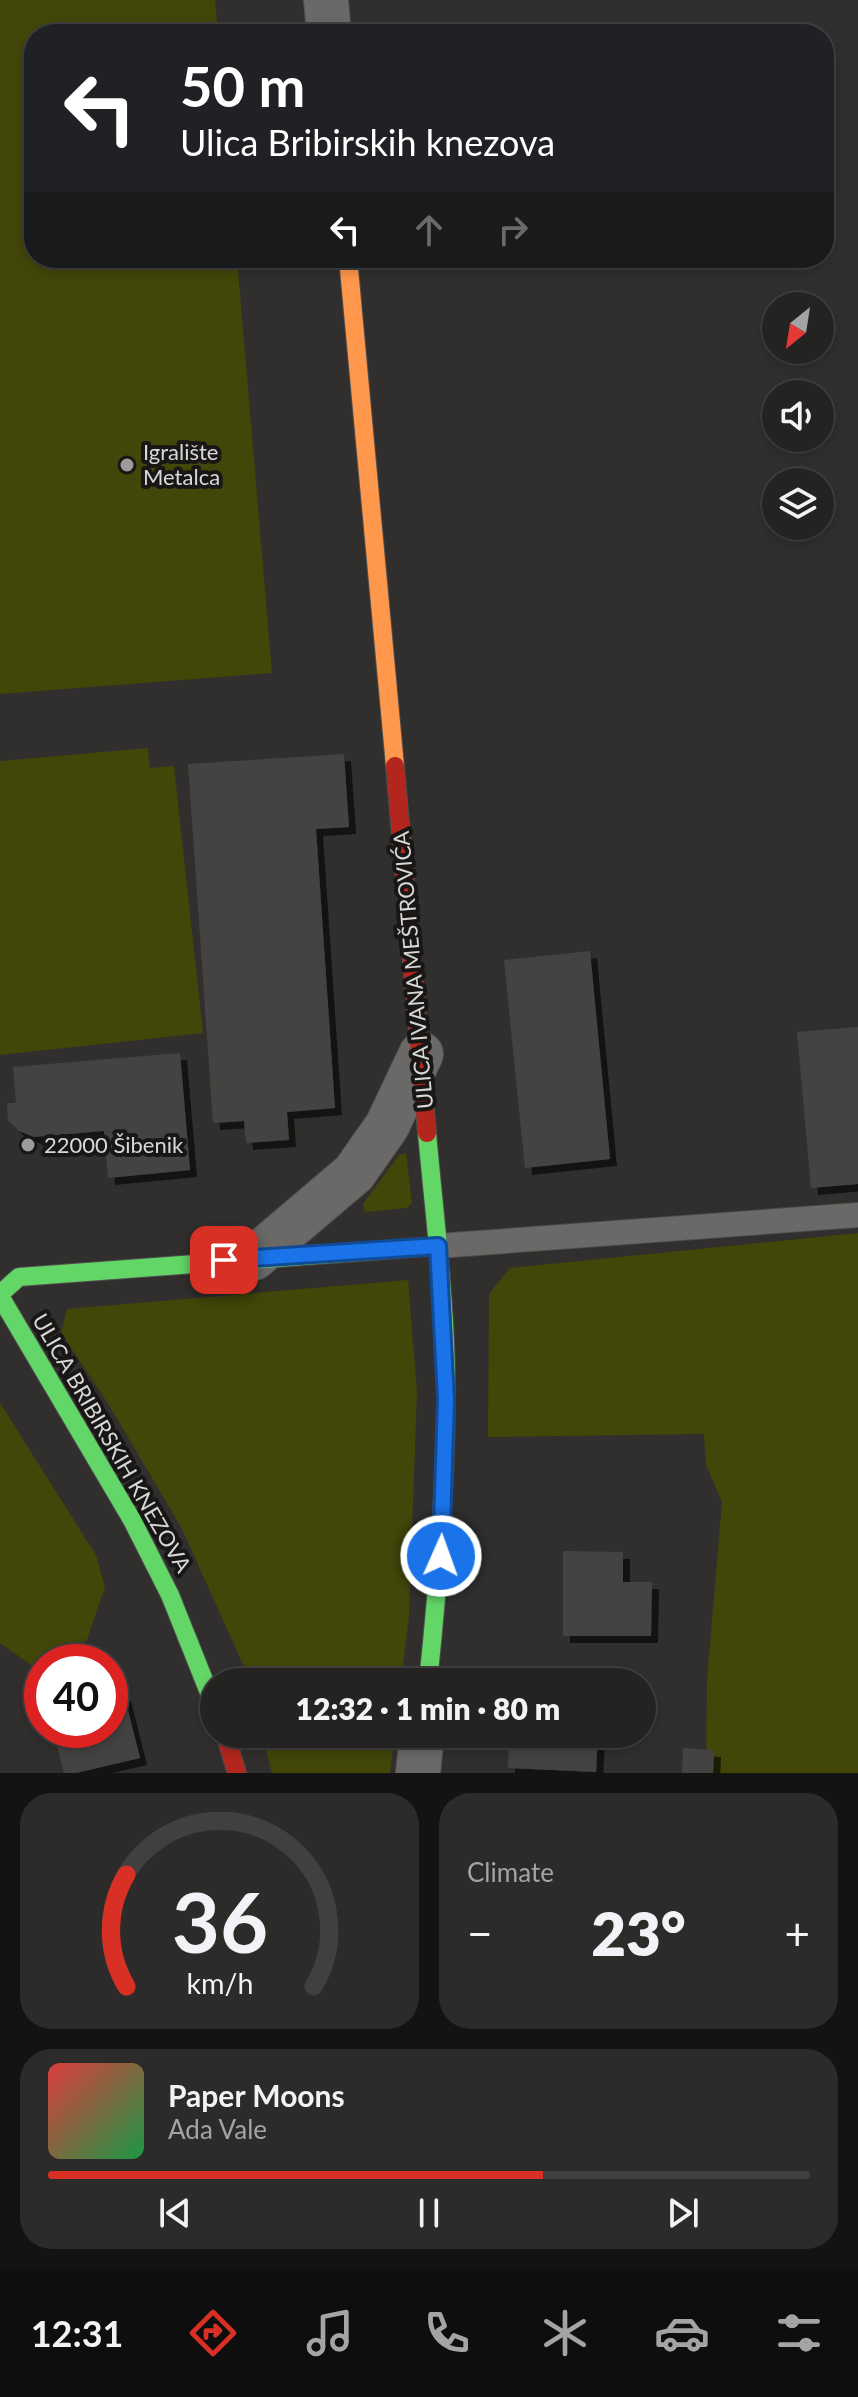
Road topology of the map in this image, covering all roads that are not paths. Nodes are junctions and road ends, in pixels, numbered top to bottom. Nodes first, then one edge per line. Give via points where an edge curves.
1 (326, 0) edge
2 (328, 24) edge
3 (349, 268) edge
4 (421, 1054) junction
5 (858, 1215) edge
6 (438, 1246) junction
7 (254, 1258) junction
8 (0, 1295) edge
9 (429, 1668) edge
10 (200, 1670) edge
11 (229, 1748) edge
12 (421, 1748) edge
13 (237, 1773) edge
14 (418, 1773) edge

1 - 2 street
3 - 4 street, ULICA IVANA MEŠTROVIĆA
4 - 6 street, ULICA IVANA MEŠTROVIĆA
4 - 7 street via 387,1126 354,1173
5 - 6 lane
6 - 7 street, ULICA BRIBIRSKIH KNEZOVA
6 - 9 street, ULICA IVANA MEŠTROVIĆA via 446,1399 441,1556
7 - 8 street, ULICA BRIBIRSKIH KNEZOVA via 19,1277
8 - 10 street, ULICA BRIBIRSKIH KNEZOVA via 132,1520
11 - 13 street
12 - 14 street

